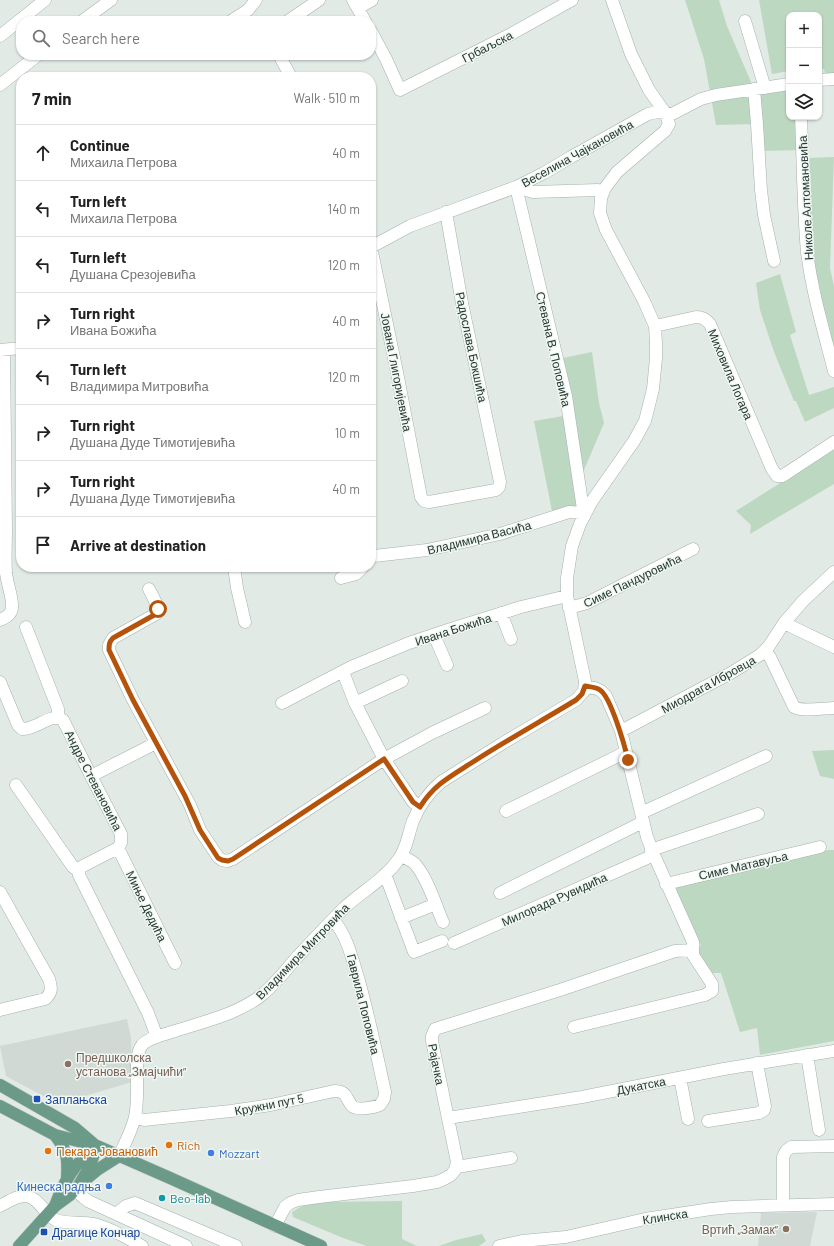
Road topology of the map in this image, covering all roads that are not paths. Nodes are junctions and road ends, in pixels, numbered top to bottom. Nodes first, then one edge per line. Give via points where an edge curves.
1 (45, 0) edge
2 (110, 0) edge
3 (256, 0) edge
4 (319, 0) edge
5 (372, 0) edge
6 (572, 0) edge
7 (612, 0) edge
8 (356, 4) edge
9 (25, 16) edge
10 (89, 16) edge
11 (239, 16) edge
12 (295, 16) edge
13 (362, 16) edge
14 (744, 21) dead end
15 (16, 23) edge
16 (0, 36) edge
17 (376, 40) edge
18 (32, 60) edge
19 (282, 60) edge
20 (16, 72) edge
21 (16, 72) edge
22 (288, 72) edge
23 (834, 79) edge
24 (822, 80) edge
25 (786, 84) edge
26 (0, 85) edge
27 (759, 88) junction
28 (665, 113) junction
29 (801, 120) edge
30 (516, 187) junction
31 (603, 192) junction
32 (446, 212) junction
33 (376, 244) edge
34 (774, 261) dead end
35 (376, 271) edge
36 (655, 326) junction
37 (16, 349) edge
38 (2, 350) edge
39 (834, 371) edge
40 (834, 442) edge
41 (421, 497) joint
42 (585, 513) junction
43 (693, 549) dead end
44 (376, 556) edge
45 (235, 572) edge
46 (358, 572) edge
47 (834, 572) edge
48 (341, 578) dead end
49 (149, 589) dead end
50 (568, 602) junction
51 (502, 613) junction
52 (0, 620) edge
53 (245, 622) dead end
54 (784, 623) junction
55 (26, 627) dead end
56 (434, 635) junction
57 (511, 639) dead end
58 (834, 647) edge
59 (765, 651) junction
60 (447, 665) dead end
61 (343, 672) junction
62 (402, 681) dead end
63 (0, 682) edge
64 (585, 686) junction
65 (282, 703) dead end
66 (354, 703) junction
67 (485, 708) dead end
68 (834, 708) edge
69 (58, 718) junction
70 (620, 731) junction
71 (156, 743) junction
72 (626, 752) junction
73 (766, 756) dead end
74 (384, 759) junction
75 (91, 776) junction
76 (16, 785) dead end
77 (420, 807) junction
78 (506, 811) dead end
79 (758, 814) dead end
80 (642, 818) junction
81 (820, 847) dead end
82 (118, 848) junction
83 (653, 853) junction
84 (402, 856) junction
85 (79, 871) junction
86 (385, 874) junction
87 (666, 884) junction
88 (0, 892) edge
89 (500, 893) dead end
90 (431, 906) dead end
91 (401, 918) junction
92 (333, 919) junction
93 (444, 922) dead end
94 (693, 950) junction
95 (175, 963) dead end
96 (0, 1010) edge
97 (574, 1028) dead end
98 (157, 1037) junction
99 (834, 1051) edge
100 (807, 1055) junction
101 (757, 1063) junction
102 (680, 1078) junction
103 (0, 1086) edge
104 (385, 1092) joint
105 (0, 1106) edge
106 (135, 1118) junction
107 (448, 1118) junction
108 (688, 1119) dead end
109 (708, 1121) dead end
110 (819, 1130) dead end
111 (55, 1135) junction
112 (97, 1146) junction
113 (834, 1146) edge
114 (119, 1156) junction
115 (511, 1158) dead end
116 (457, 1167) junction
117 (67, 1180) junction
118 (77, 1187) junction
119 (834, 1204) edge
120 (783, 1205) junction
121 (0, 1206) edge
122 (52, 1210) junction
123 (116, 1214) junction
124 (275, 1226) junction
125 (19, 1246) edge
126 (142, 1246) edge
127 (186, 1246) edge
128 (236, 1246) edge
129 (321, 1246) edge
130 (499, 1246) edge

1 - 9 street
2 - 10 street
3 - 11 street
4 - 12 street
5 - 8 street
6 - 17 street, Грбаљска via 400,90
7 - 28 street via 631,54 649,90
8 - 13 street
14 - 27 street
15 - 16 street
18 - 21 street
19 - 22 street
20 - 26 street
23 - 24 street
25 - 27 street, Веселина Чајкановића
27 - 28 street, Веселина Чајкановића via 716,95 701,99 672,114
27 - 34 street via 757,124 761,190
28 - 30 street, Веселина Чајкановића via 648,114
28 - 31 street via 668,120 667,128 617,172
29 - 39 street, Николе Алтомановића via 808,253 819,314
30 - 31 street via 533,192
30 - 32 street, Веселина Чајкановића
30 - 42 street, Стевана В. Поповића via 566,396
31 - 36 street via 600,213 606,230
32 - 33 street, Веселина Чајкановића via 404,229
32 - 41 street, Радослава Бокшића via 462,303 500,482 496,490 429,502
35 - 41 street, Јована Глигоријевића
36 - 40 street, Миховила Логара via 696,317 710,324 777,476 782,476
36 - 42 street via 653,389 645,421
37 - 38 street
38 - 52 street via 5,554 12,608 6,618
42 - 44 street, Владимира Васића via 569,512 500,534 427,550
42 - 50 street via 572,546 567,578
43 - 50 street, Симе Пандуровића via 587,603
45 - 53 street
46 - 48 street
47 - 54 street, Миодрага Ибровца
49 - 71 street via 158,609 156,614 113,638 109,645 111,654
50 - 51 street, Ивана Божића via 544,601
50 - 64 street
51 - 56 street, Ивана Божића
51 - 57 street
54 - 58 street
54 - 59 street, Миодрага Ибровца
55 - 69 street, Андре Стевановића via 58,709
56 - 60 street
56 - 61 street, Ивана Божића via 409,643
59 - 68 street via 794,707
59 - 70 street, Миодрага Ибровца
61 - 65 street, Ивана Божића
61 - 66 street
62 - 66 street
63 - 69 street, Андре Стевановића via 22,729 28,730
64 - 70 street via 595,688 606,696
64 - 77 street, Владимира Митровића via 576,700 441,782
66 - 74 street
67 - 74 street
69 - 75 street, Андре Стевановића via 63,720
70 - 72 street
71 - 74 street via 214,853 222,860 228,861
71 - 75 street
72 - 78 street
72 - 80 street
73 - 80 street
74 - 77 street via 413,802
75 - 82 street, Андре Стевановића via 121,834
76 - 85 street via 73,867
77 - 84 street, Владимира Митровића
79 - 83 street, Милорада Рувидића
80 - 83 street
80 - 89 street
81 - 87 street, Симе Матавуља
82 - 85 street, Андре Стевановића via 85,865
82 - 95 street, Миње Дедића
83 - 87 street
83 - 91 street, Милорада Рувидића via 448,942 414,952
84 - 86 street, Владимира Митровића
84 - 93 street via 419,870
85 - 98 street via 81,880 148,1013
86 - 91 street
86 - 92 street, Владимира Митровића
87 - 94 street via 693,942
88 - 96 street via 49,979 51,988 49,996 44,999
90 - 91 street
92 - 98 street, Владимира Митровића via 258,998 215,1018
92 - 104 street, Гаврила Поповића via 348,942
94 - 97 street via 693,955 712,984 712,991 708,994
94 - 107 street, Рајачка via 675,951 435,1029 432,1041
98 - 106 street, Владимира Митровића via 142,1045 138,1055
99 - 100 street, Дукатска
100 - 101 street, Дукатска
100 - 110 street
101 - 102 street, Дукатска
101 - 109 street via 764,1110
102 - 107 street, Дукатска via 582,1097
102 - 108 street
103 - 112 main road via 76,1128
104 - 106 street, Кружни пут 5 via 380,1105 359,1109 352,1106 344,1094 337,1091 231,1111 144,1120
105 - 111 main road
106 - 114 street, Владимира Митровића
107 - 116 street, Рајачка
111 - 112 main road
111 - 117 main road via 67,1155
112 - 114 main road
112 - 117 main road via 82,1158
112 - 118 main road via 89,1168
113 - 120 street via 791,1147 786,1151 783,1157
114 - 118 main road
114 - 124 main road
115 - 116 street
116 - 124 street via 451,1175 437,1182 298,1200 285,1207
117 - 122 main road
118 - 122 main road
118 - 123 street via 88,1201
119 - 120 street, Клинска
120 - 130 street, Клинска via 678,1213 566,1237
121 - 122 street via 21,1196 27,1196
122 - 125 main road
122 - 126 street via 58,1221 97,1224
123 - 127 street
123 - 128 street via 135,1203
124 - 129 main road

